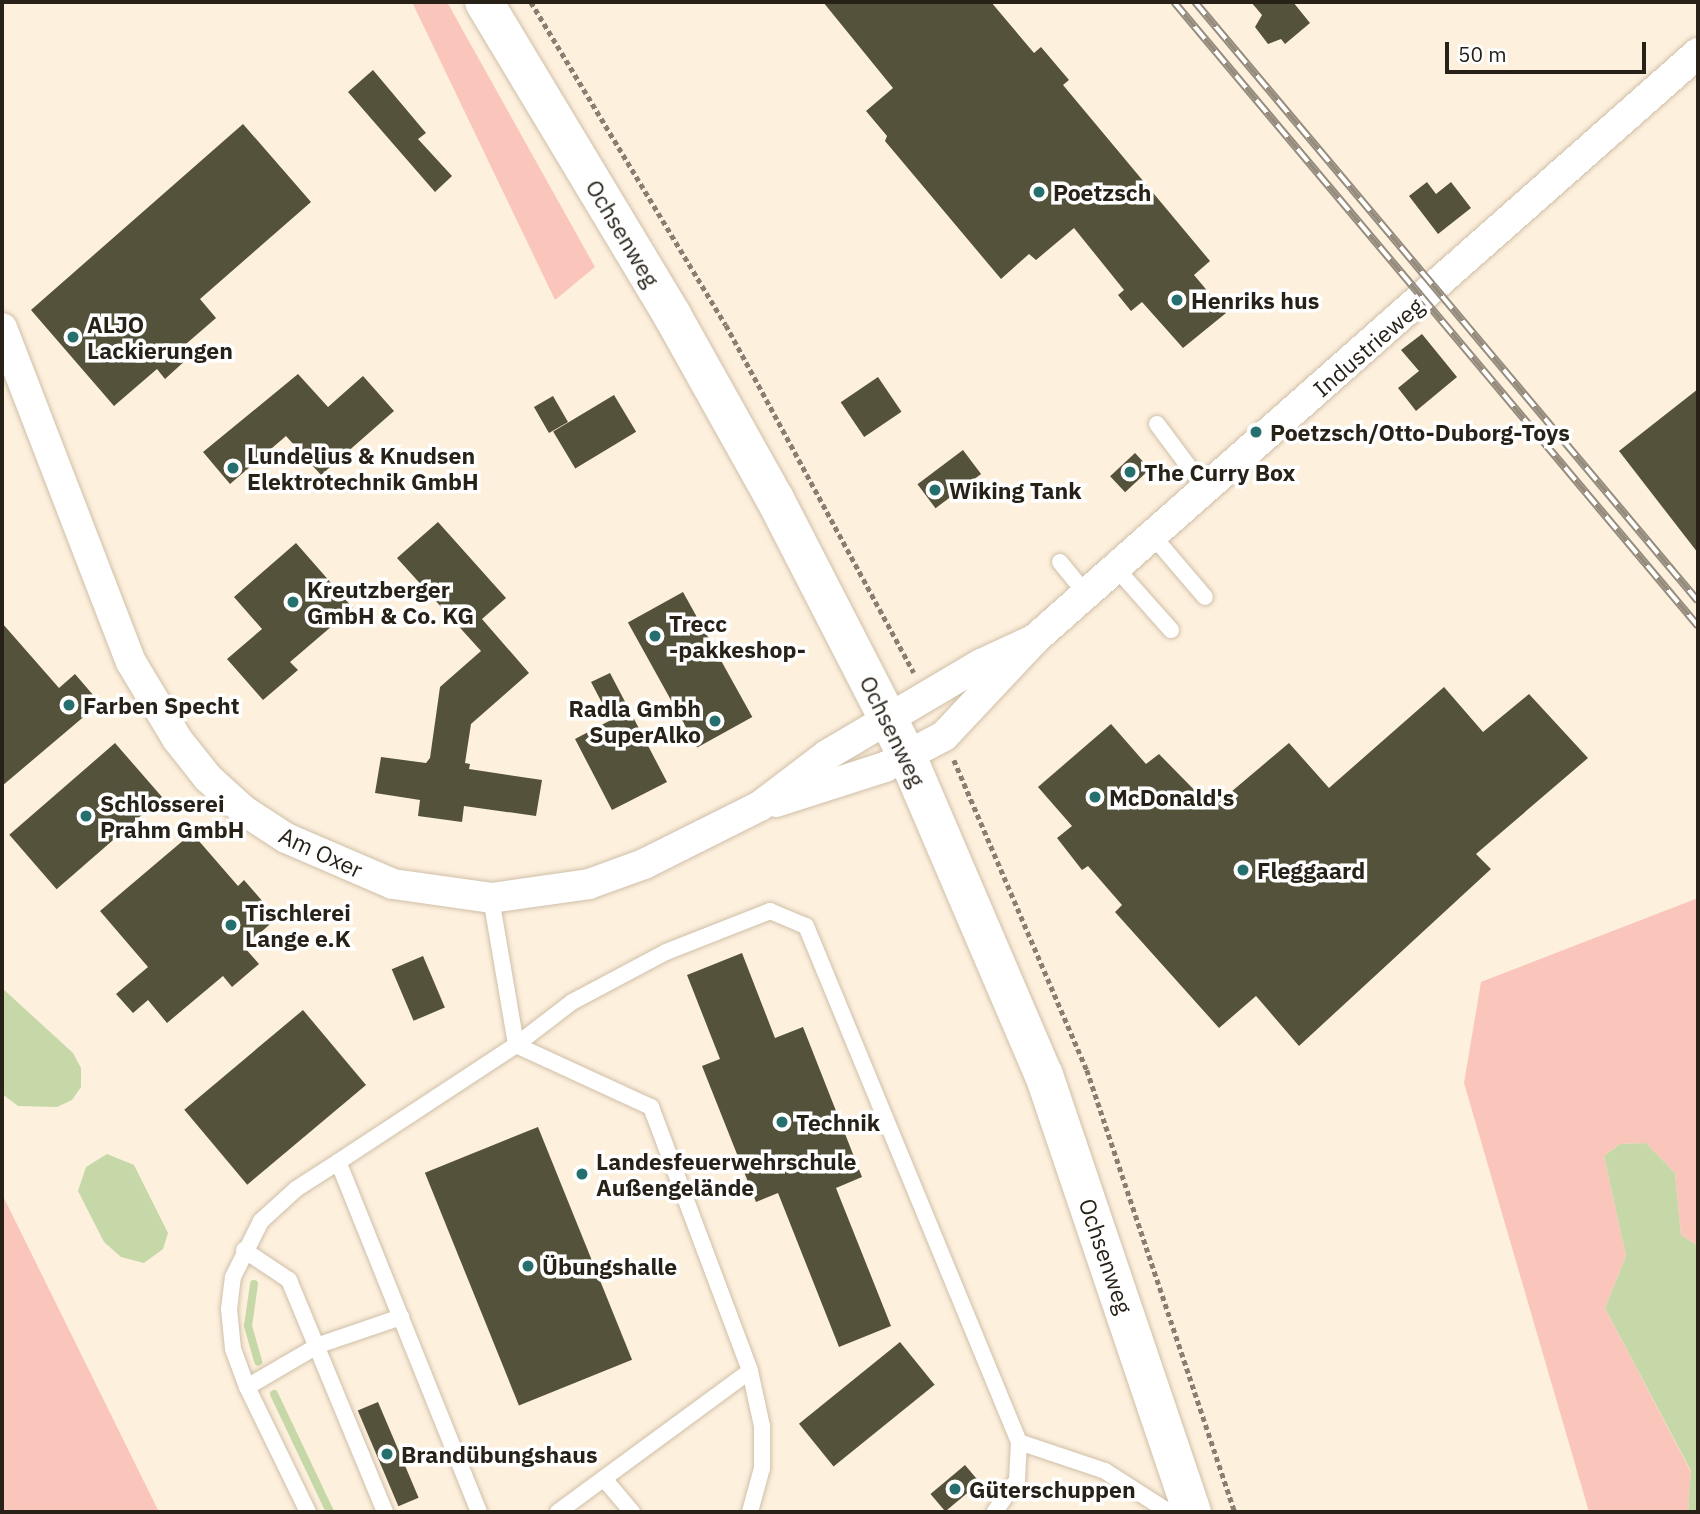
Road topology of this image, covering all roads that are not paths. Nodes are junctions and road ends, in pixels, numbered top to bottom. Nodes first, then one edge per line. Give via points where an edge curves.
1 (484, 2) edge
2 (1698, 52) edge
3 (2, 328) edge
4 (1157, 424) dead end
5 (1206, 490) junction
6 (1153, 536) junction
7 (1060, 562) dead end
8 (1116, 568) junction
9 (1086, 594) junction
10 (1205, 597) dead end
11 (1171, 630) dead end
12 (1035, 639) junction
13 (889, 719) junction
14 (907, 756) junction
15 (760, 806) junction
16 (491, 898) junction
17 (516, 1045) junction
18 (338, 1161) junction
19 (243, 1250) junction
20 (401, 1317) junction
21 (319, 1345) junction
22 (750, 1371) junction
23 (247, 1387) junction
24 (1019, 1442) junction
25 (605, 1480) junction
26 (308, 1512) edge
27 (385, 1512) edge
28 (480, 1512) edge
29 (558, 1512) edge
30 (632, 1512) edge
31 (750, 1512) edge
32 (995, 1512) edge
33 (1169, 1512) edge
34 (1192, 1512) edge

1 - 13 main road, Ochsenweg via 672,314
2 - 5 street, Industrieweg
3 - 16 street, Am Oxer via 131,662 150,700 208,778 243,810 286,838 336,861 393,884
4 - 5 lane
5 - 6 street, Industrieweg
6 - 8 street, Industrieweg
6 - 10 lane
7 - 9 lane
8 - 9 street, Industrieweg
8 - 11 lane
9 - 12 street, Industrieweg
12 - 13 street, Industrieweg via 981,664
12 - 14 street, Industrieweg via 944,736
13 - 14 main road, Ochsenweg
13 - 15 street, Am Oxer via 827,755
14 - 15 street, Am Oxer via 838,785
14 - 34 main road, Ochsenweg via 1044,1075
15 - 16 street, Am Oxer via 644,864 589,884
16 - 17 lane
17 - 18 lane
17 - 22 lane via 651,1107
17 - 24 lane via 572,1002 666,952 769,911 806,926
18 - 19 lane via 296,1189 261,1221
18 - 20 lane
19 - 21 lane via 289,1280
19 - 23 lane via 229,1309 233,1349
20 - 21 lane
20 - 28 lane
21 - 23 lane
21 - 27 lane
22 - 25 lane
22 - 31 lane via 761,1426 762,1468
23 - 26 lane
24 - 32 lane via 1017,1480
24 - 33 lane via 1105,1471
25 - 29 lane
25 - 30 lane

